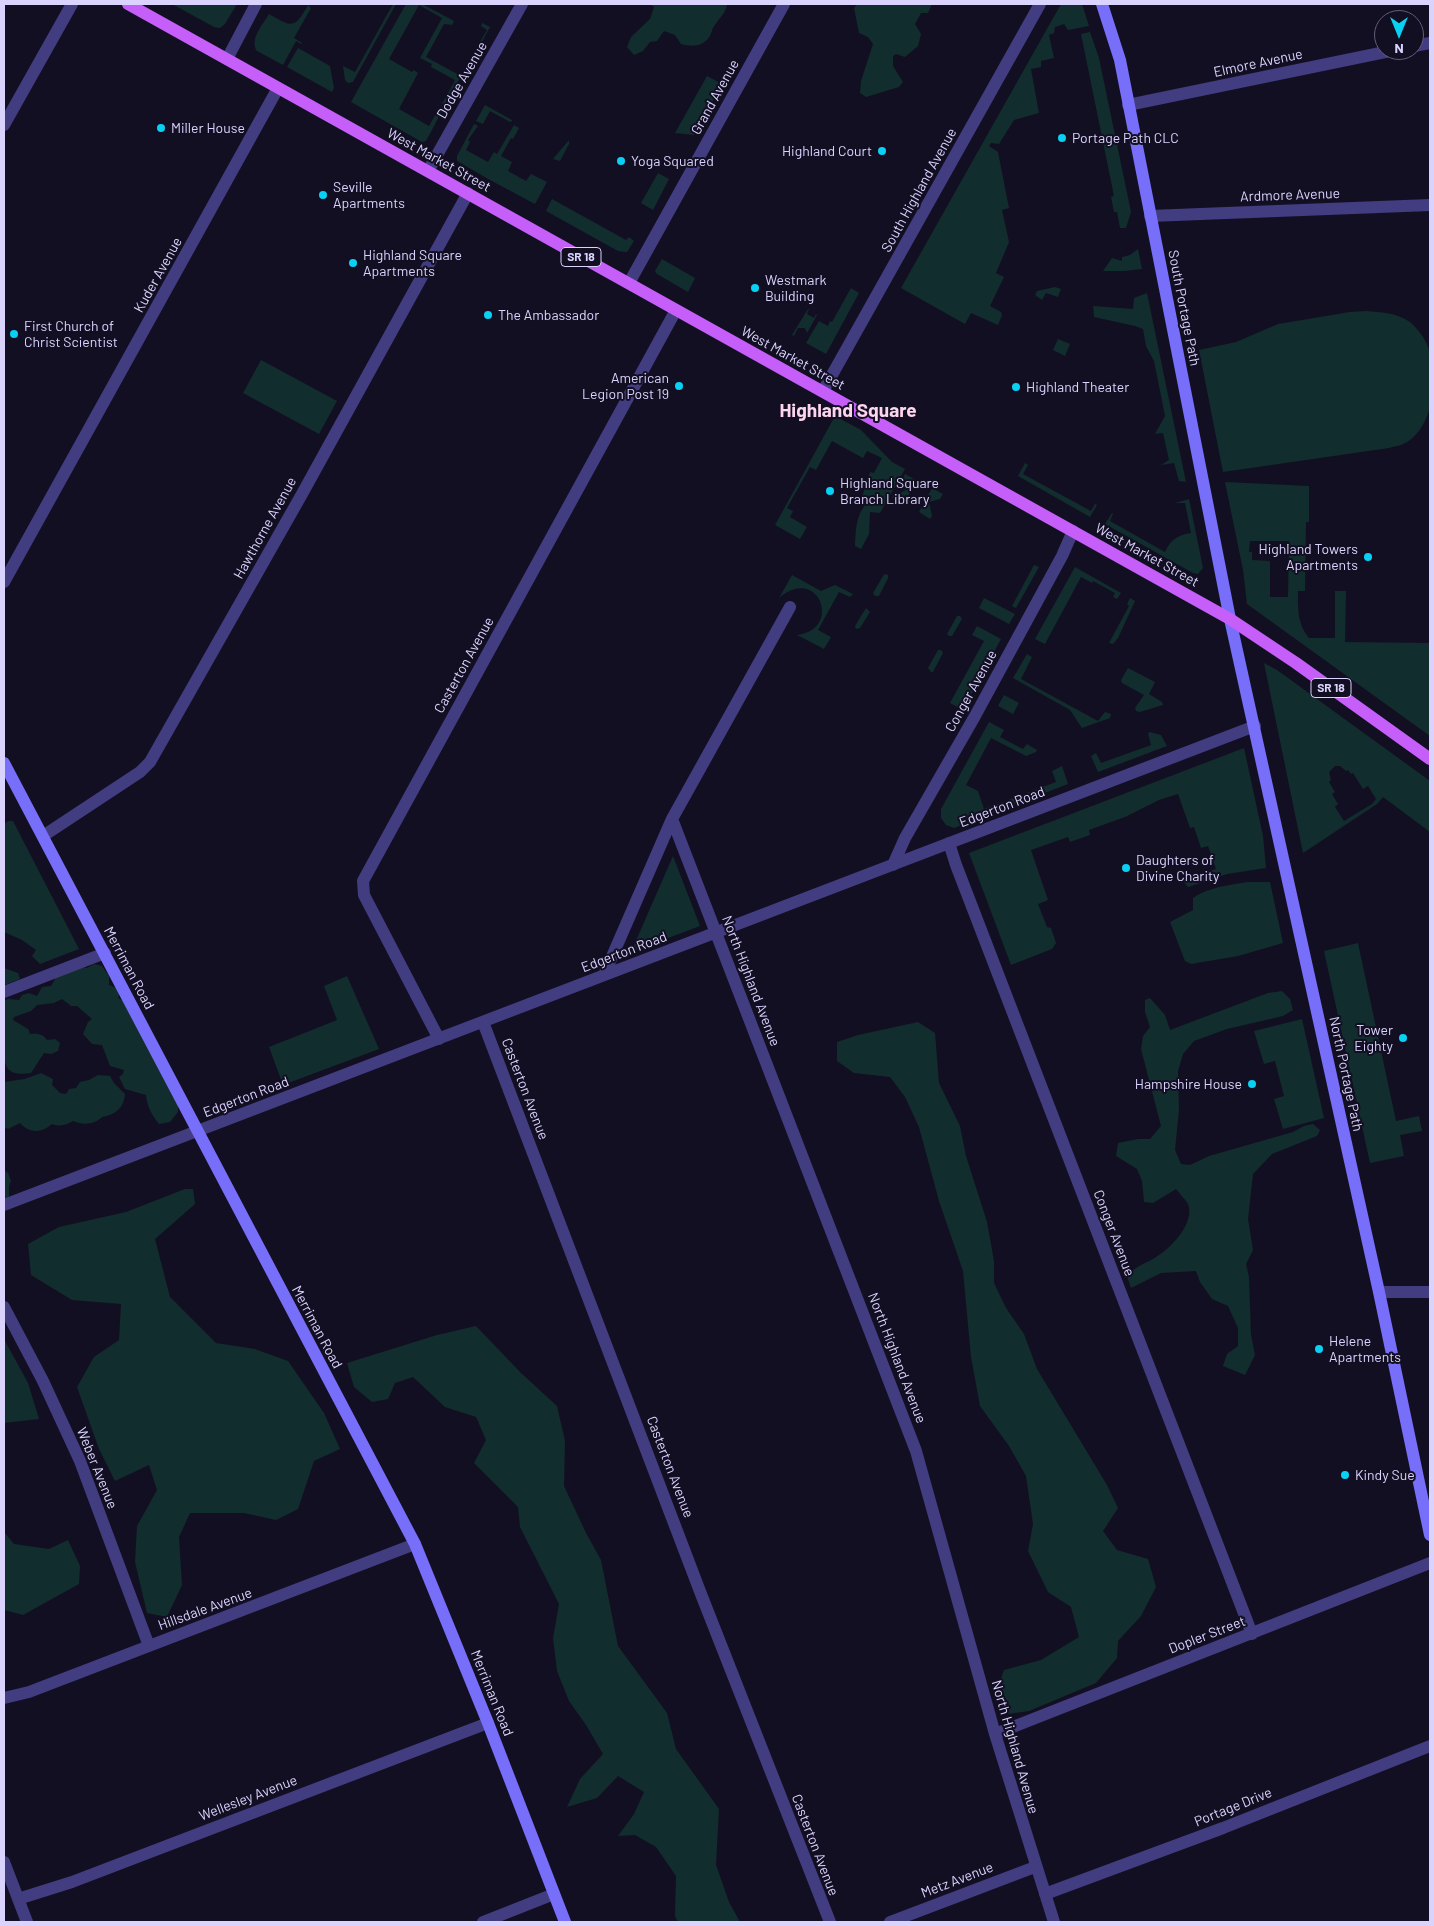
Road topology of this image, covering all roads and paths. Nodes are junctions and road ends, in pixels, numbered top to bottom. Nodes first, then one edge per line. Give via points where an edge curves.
1 (72, 4) edge
2 (128, 4) edge
3 (256, 4) edge
4 (522, 4) edge
5 (784, 4) edge
6 (1040, 4) edge
7 (1102, 4) edge
8 (1374, 54) edge
9 (227, 59) junction
10 (278, 88) junction
11 (1128, 105) junction
12 (4, 125) edge
13 (428, 171) junction
14 (468, 193) junction
15 (1430, 205) edge
16 (1150, 216) junction
17 (628, 283) junction
18 (676, 310) junction
19 (823, 391) junction
20 (1073, 531) junction
21 (4, 582) edge
22 (790, 607) dead end
23 (1230, 619) junction
24 (1254, 726) junction
25 (1430, 759) edge
26 (6, 771) edge
27 (672, 819) junction
28 (43, 836) junction
29 (949, 843) junction
30 (893, 865) junction
31 (716, 932) junction
32 (105, 953) junction
33 (604, 975) junction
34 (4, 992) edge
35 (483, 1022) junction
36 (439, 1039) junction
37 (198, 1131) junction
38 (4, 1205) edge
39 (1379, 1292) junction
40 (1430, 1292) edge
41 (4, 1307) edge
42 (1430, 1535) edge
43 (415, 1544) junction
44 (1430, 1563) edge
45 (1252, 1634) junction
46 (149, 1646) junction
47 (4, 1698) edge
48 (488, 1723) junction
49 (995, 1734) junction
50 (1430, 1746) edge
51 (4, 1862) edge
52 (1035, 1867) junction
53 (554, 1894) junction
54 (1045, 1894) junction
55 (18, 1899) junction
56 (27, 1922) edge
57 (483, 1922) edge
58 (565, 1922) edge
59 (830, 1922) edge
60 (890, 1922) edge
61 (1054, 1922) edge

1 - 12 street
2 - 9 main road, West Market Street / SR 18
3 - 9 street
4 - 13 street, Dodge Avenue
5 - 17 street, Grand Avenue
6 - 19 street, South Highland Avenue
7 - 11 main road, South Portage Path via 1120,60
8 - 11 street, Elmore Avenue
9 - 10 main road, West Market Street / SR 18
10 - 13 main road, West Market Street / SR 18
10 - 21 street, Kuder Avenue
11 - 16 main road, South Portage Path
13 - 14 main road, West Market Street / SR 18
14 - 17 main road, West Market Street / SR 18
14 - 28 street, Hawthorne Avenue via 150,762 140,772
15 - 16 street, Ardmore Avenue
16 - 23 main road, South Portage Path
17 - 18 main road, West Market Street / SR 18
18 - 19 main road, West Market Street / SR 18
18 - 36 street, Casterton Avenue via 363,881 364,894
19 - 20 main road, West Market Street / SR 18
20 - 23 main road, West Market Street / SR 18
20 - 30 street, Conger Avenue
22 - 27 street
23 - 24 main road, North Portage Path
23 - 25 main road, West Market Street / SR 18
24 - 29 street, Edgerton Road
24 - 39 main road, North Portage Path
26 - 28 main road, Merriman Road
27 - 31 street, North Highland Avenue
27 - 33 street
28 - 32 main road, Merriman Road
29 - 30 street, Edgerton Road
29 - 45 street, Conger Avenue
30 - 31 street, Edgerton Road
31 - 33 street, Edgerton Road
31 - 49 street, North Highland Avenue via 916,1451
32 - 34 street
32 - 37 main road, Merriman Road
33 - 35 street, Edgerton Road
35 - 36 street, Edgerton Road
35 - 59 street, Casterton Avenue
36 - 37 street, Edgerton Road
37 - 38 street, Edgerton Road
37 - 43 main road, Merriman Road
39 - 40 street
39 - 42 main road, North Portage Path
41 - 46 street, Weber Avenue via 76,1453
43 - 46 street, Hillsdale Avenue
43 - 48 main road, Merriman Road
44 - 45 street, Dopler Street
45 - 49 street, Dopler Street
46 - 47 street, Hillsdale Avenue
48 - 53 main road, Merriman Road
48 - 55 street, Wellesley Avenue via 72,1882
49 - 52 street, North Highland Avenue
50 - 54 street, Portage Drive
51 - 55 street
52 - 54 street, North Highland Avenue
52 - 60 street, Metz Avenue
53 - 57 street
53 - 58 main road, Merriman Road
54 - 61 street, North Highland Avenue
55 - 56 street

